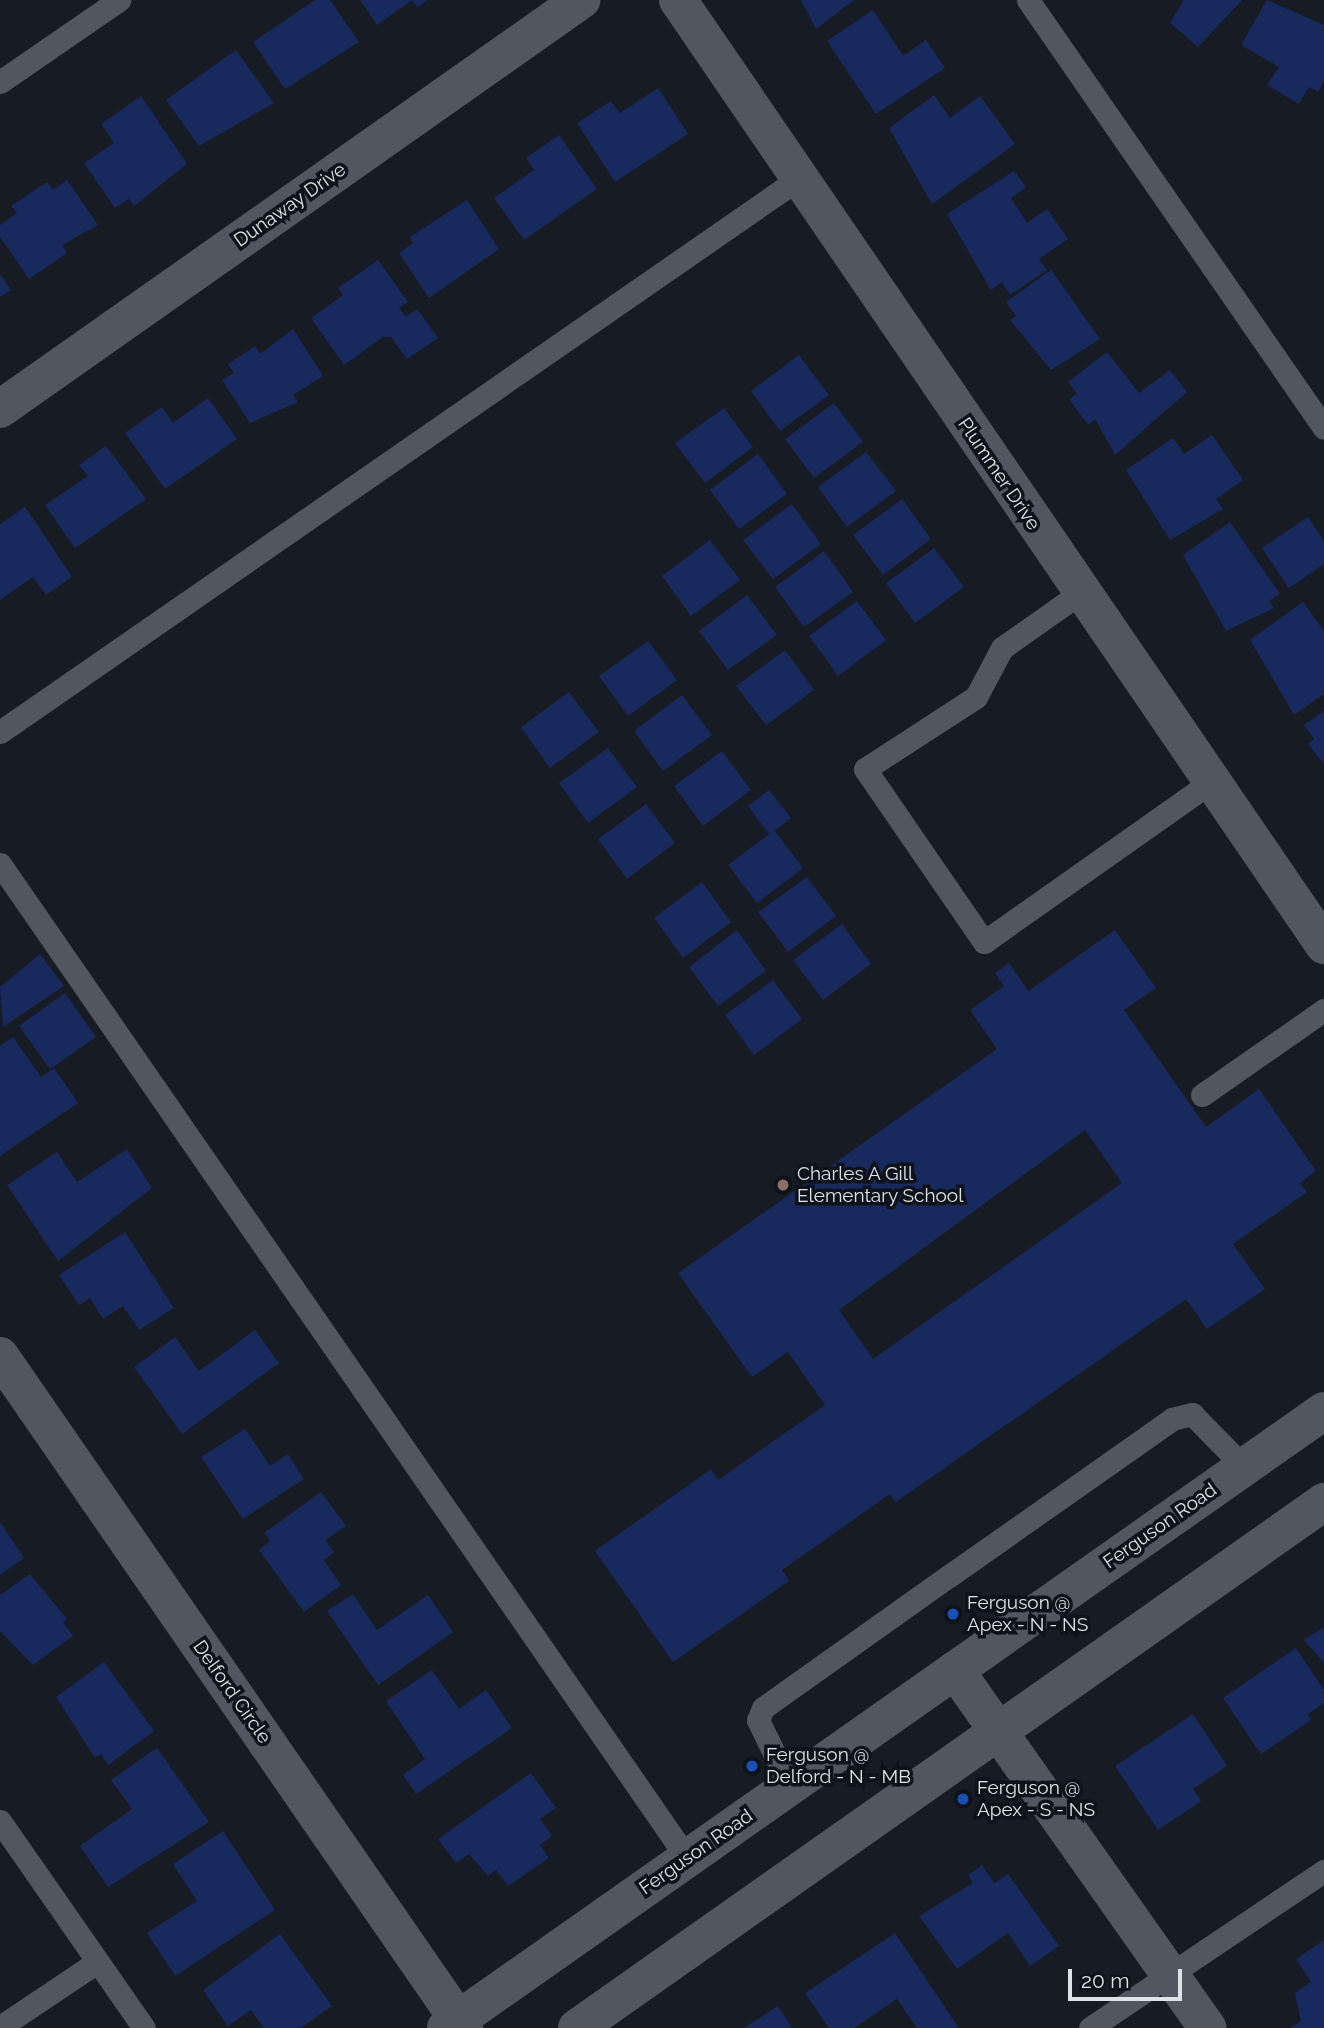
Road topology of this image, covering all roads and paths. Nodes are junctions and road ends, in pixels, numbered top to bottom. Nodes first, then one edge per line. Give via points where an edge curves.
1 (119, 0) edge
2 (581, 0) edge
3 (678, 0) edge
4 (1028, 0) edge
5 (0, 82) edge
6 (799, 178) junction
7 (0, 409) edge
8 (1324, 428) edge
9 (1080, 593) junction
10 (0, 732) edge
11 (1211, 782) junction
12 (0, 864) edge
13 (1324, 945) edge
14 (1324, 1010) edge
15 (1202, 1095) dead end
16 (0, 1356) edge
17 (1324, 1411) edge
18 (1244, 1466) junction
19 (1324, 1502) edge
20 (954, 1670) junction
21 (1000, 1731) junction
22 (790, 1786) junction
23 (0, 1821) edge
24 (687, 1858) junction
25 (1324, 1871) edge
26 (97, 1962) junction
27 (1169, 1972) junction
28 (456, 2025) edge
29 (0, 2027) edge
30 (144, 2028) edge
31 (577, 2028) edge
32 (1090, 2028) edge
33 (1209, 2028) edge

1 - 5 lane
2 - 7 street, Dunaway Drive
3 - 6 street, Plummer Drive
4 - 8 lane
6 - 9 street, Plummer Drive
6 - 10 lane
9 - 11 street, Plummer Drive
9 - 11 lane via 1002,648 975,697 865,769 984,942
11 - 13 street, Plummer Drive
12 - 24 lane
14 - 15 lane
16 - 28 street, Delford Circle
17 - 18 street, Ferguson Road
18 - 20 street, Ferguson Road
18 - 22 lane via 1192,1414 1172,1419 763,1708 758,1720
19 - 21 street
20 - 21 street
20 - 22 street, Ferguson Road
21 - 27 street
21 - 31 street
22 - 24 street, Ferguson Road
23 - 26 lane
24 - 28 street, Ferguson Road
25 - 27 lane
26 - 29 lane
26 - 30 lane
27 - 32 lane
27 - 33 street

